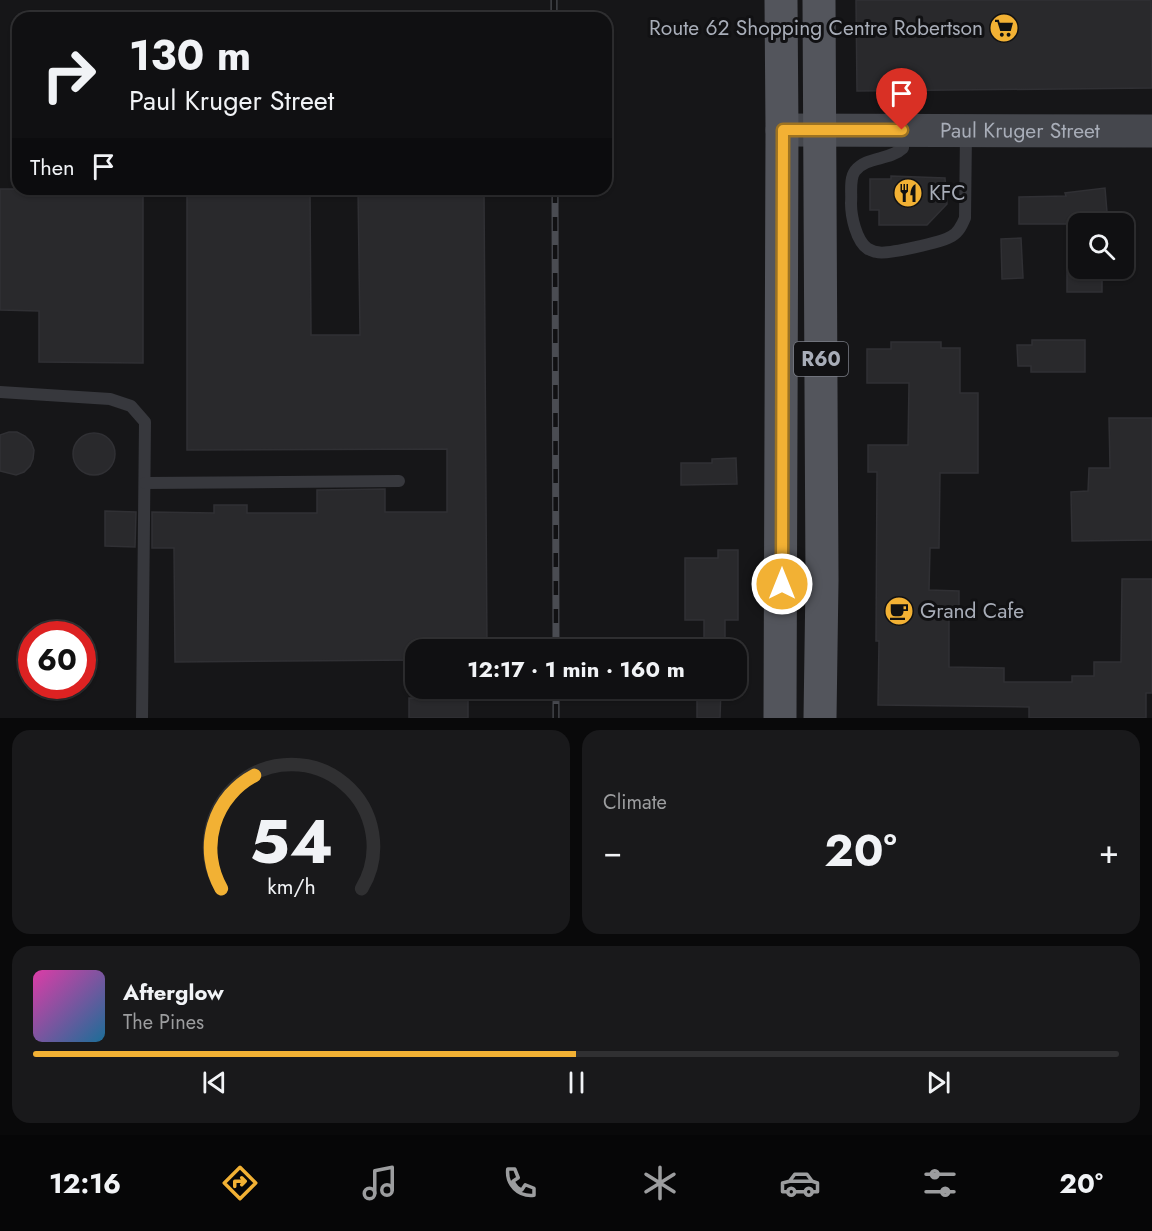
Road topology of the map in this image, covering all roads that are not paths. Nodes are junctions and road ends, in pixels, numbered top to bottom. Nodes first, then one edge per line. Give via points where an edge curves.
1 (781, 0) edge
2 (819, 0) edge
3 (783, 130) junction
4 (902, 130) junction
5 (821, 131) junction
6 (1152, 131) edge
7 (966, 132) junction
8 (0, 392) edge
9 (399, 481) dead end
10 (145, 483) junction
11 (142, 718) edge
12 (780, 718) edge
13 (820, 718) edge

1 - 3 main road, R60
2 - 5 main road, R60
3 - 5 street, Paul Kruger Street
3 - 12 main road, R60
4 - 5 street, Paul Kruger Street
4 - 7 street, Paul Kruger Street
4 - 7 lane via 903,148 890,157 876,158 861,166 852,179 851,213 857,233 866,247 878,253 922,246 951,237 959,230 965,218
5 - 13 main road, R60
6 - 7 street, Paul Kruger Street
8 - 10 lane via 110,399 131,406 145,422
9 - 10 lane
10 - 11 lane

